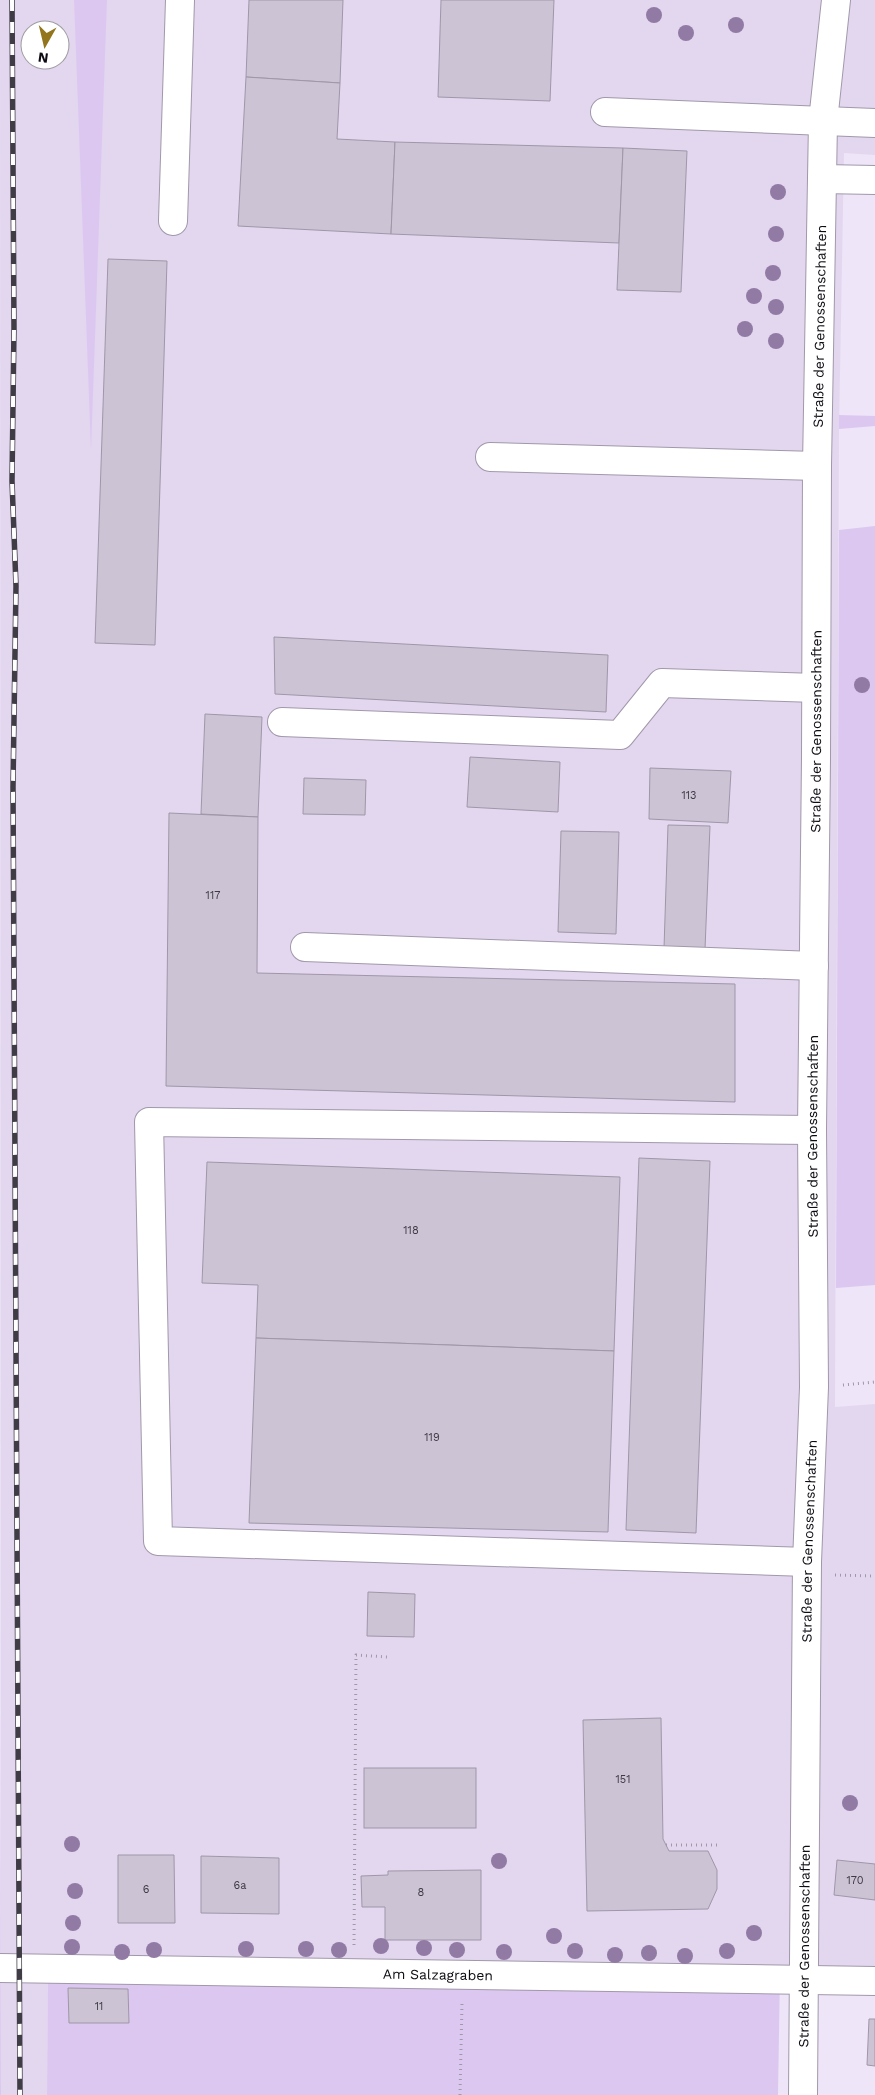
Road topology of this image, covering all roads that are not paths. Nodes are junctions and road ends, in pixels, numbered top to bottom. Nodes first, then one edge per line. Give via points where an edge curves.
1 (180, 0) edge
2 (836, 0) edge
3 (605, 112) dead end
4 (823, 121) junction
5 (875, 123) edge
6 (822, 179) junction
7 (875, 180) edge
8 (173, 221) dead end
9 (490, 456) dead end
10 (816, 466) junction
11 (816, 688) junction
12 (282, 722) dead end
13 (305, 947) dead end
14 (814, 966) junction
15 (812, 1130) junction
16 (807, 1568) junction
17 (0, 1968) edge
18 (805, 1981) junction
19 (875, 1981) edge
20 (803, 2095) edge

1 - 8 street
2 - 4 street, Straße der Genossenschaften
3 - 4 street
4 - 5 street
4 - 6 street, Straße der Genossenschaften
6 - 7 street
6 - 10 street, Straße der Genossenschaften
9 - 10 street
10 - 11 street, Straße der Genossenschaften
11 - 12 street via 662,683 620,735
11 - 14 street, Straße der Genossenschaften
13 - 14 street
14 - 15 street, Straße der Genossenschaften
15 - 16 street, Straße der Genossenschaften via 814,1387
15 - 16 street via 149,1122 158,1541
16 - 18 street, Straße der Genossenschaften
17 - 18 street, Am Salzagraben via 784,1978
18 - 19 street, Am Salzagraben
18 - 20 street, Straße der Genossenschaften

